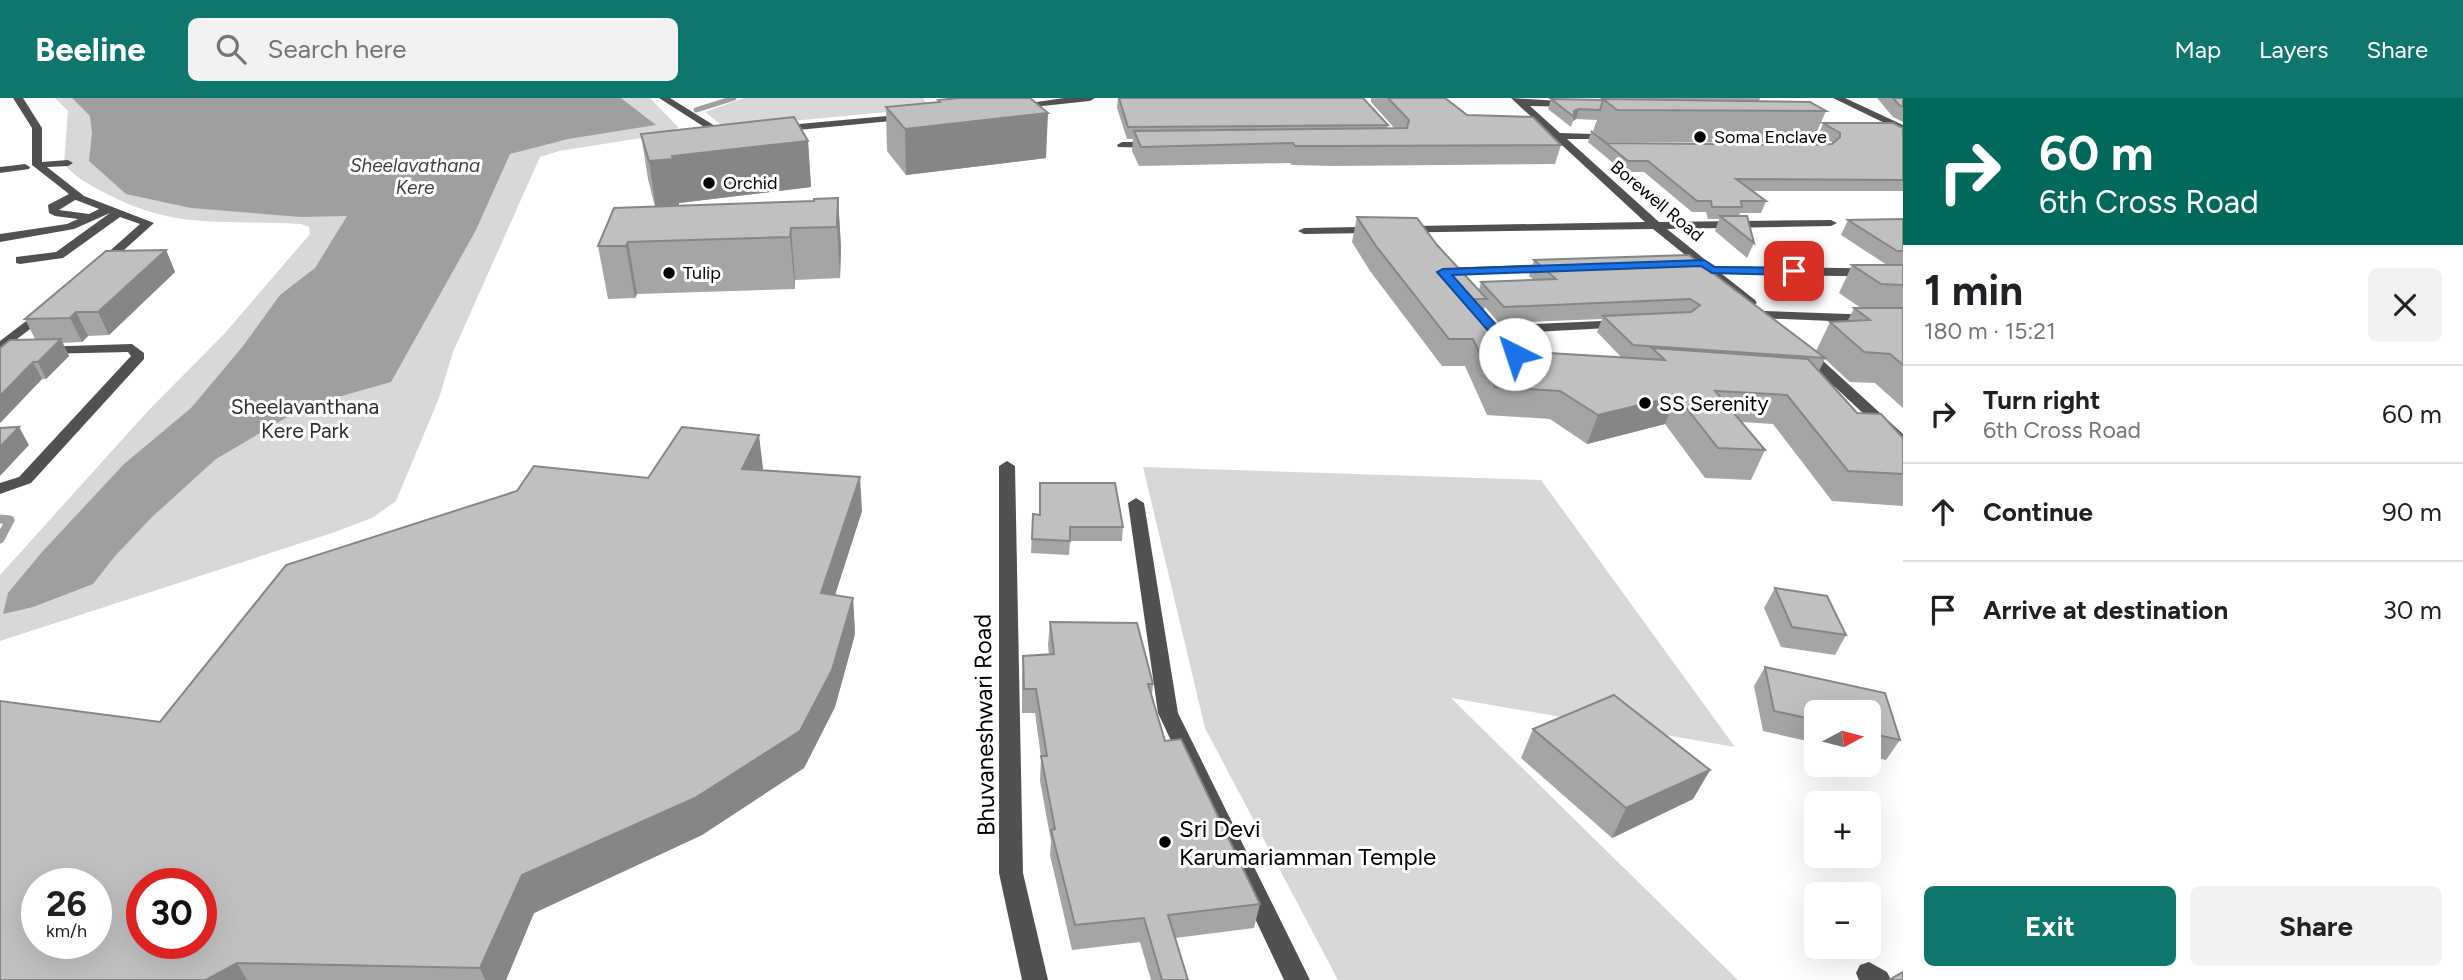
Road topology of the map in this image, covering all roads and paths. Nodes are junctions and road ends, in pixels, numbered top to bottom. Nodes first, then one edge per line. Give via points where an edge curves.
1 (18, 98) edge
2 (664, 98) edge
3 (1090, 98) edge
4 (1838, 98) edge
5 (1518, 101) edge
6 (1587, 104) edge
7 (1009, 106) edge
8 (927, 115) edge
9 (1903, 129) edge
10 (772, 130) edge
11 (745, 132) edge
12 (1593, 135) edge
13 (1560, 139) junction
14 (1122, 145) dead end
15 (1164, 145) edge
16 (1579, 156) junction
17 (1598, 156) dead end
18 (68, 163) dead end
19 (31, 166) junction
20 (0, 170) edge
21 (76, 195) junction
22 (114, 210) junction
23 (92, 215) junction
24 (1831, 223) dead end
25 (1656, 226) junction
26 (1304, 231) dead end
27 (0, 238) edge
28 (20, 260) dead end
29 (1676, 264) edge
30 (1708, 267) junction
31 (1566, 268) edge
32 (1903, 273) edge
33 (84, 278) edge
34 (1451, 282) edge
35 (53, 304) edge
36 (1764, 315) junction
37 (1903, 320) edge
38 (1643, 324) edge
39 (1508, 346) edge
40 (0, 349) edge
41 (1785, 380) edge
42 (1839, 383) junction
43 (1903, 442) edge
44 (1007, 466) dead end
45 (0, 489) edge
46 (1136, 503) dead end
47 (1035, 980) edge
48 (1297, 980) edge

1 - 19 street via 37,128
2 - 11 street via 712,128
3 - 7 street
4 - 9 street
5 - 6 street
5 - 13 street, Borewell Road
8 - 10 street
12 - 13 street
13 - 16 street, Borewell Road
14 - 15 street
16 - 17 street
16 - 25 street, Borewell Road
18 - 19 street
19 - 20 street
19 - 21 street
21 - 22 street
21 - 23 street via 52,207 55,213
22 - 23 street
22 - 28 street via 60,255
22 - 33 street via 148,223
23 - 27 street via 70,227
24 - 25 street
25 - 26 street
25 - 30 street, Borewell Road
29 - 30 street
30 - 32 street
30 - 36 street, Borewell Road
31 - 34 street via 1443,272
35 - 40 street
36 - 37 street
36 - 42 street, Borewell Road
38 - 39 street via 1490,326
40 - 45 street via 132,348 139,356 25,480
41 - 42 street
42 - 43 street, Borewell Road
44 - 47 street, Bhuvaneshwari Road via 1011,873
46 - 48 street via 1168,713

